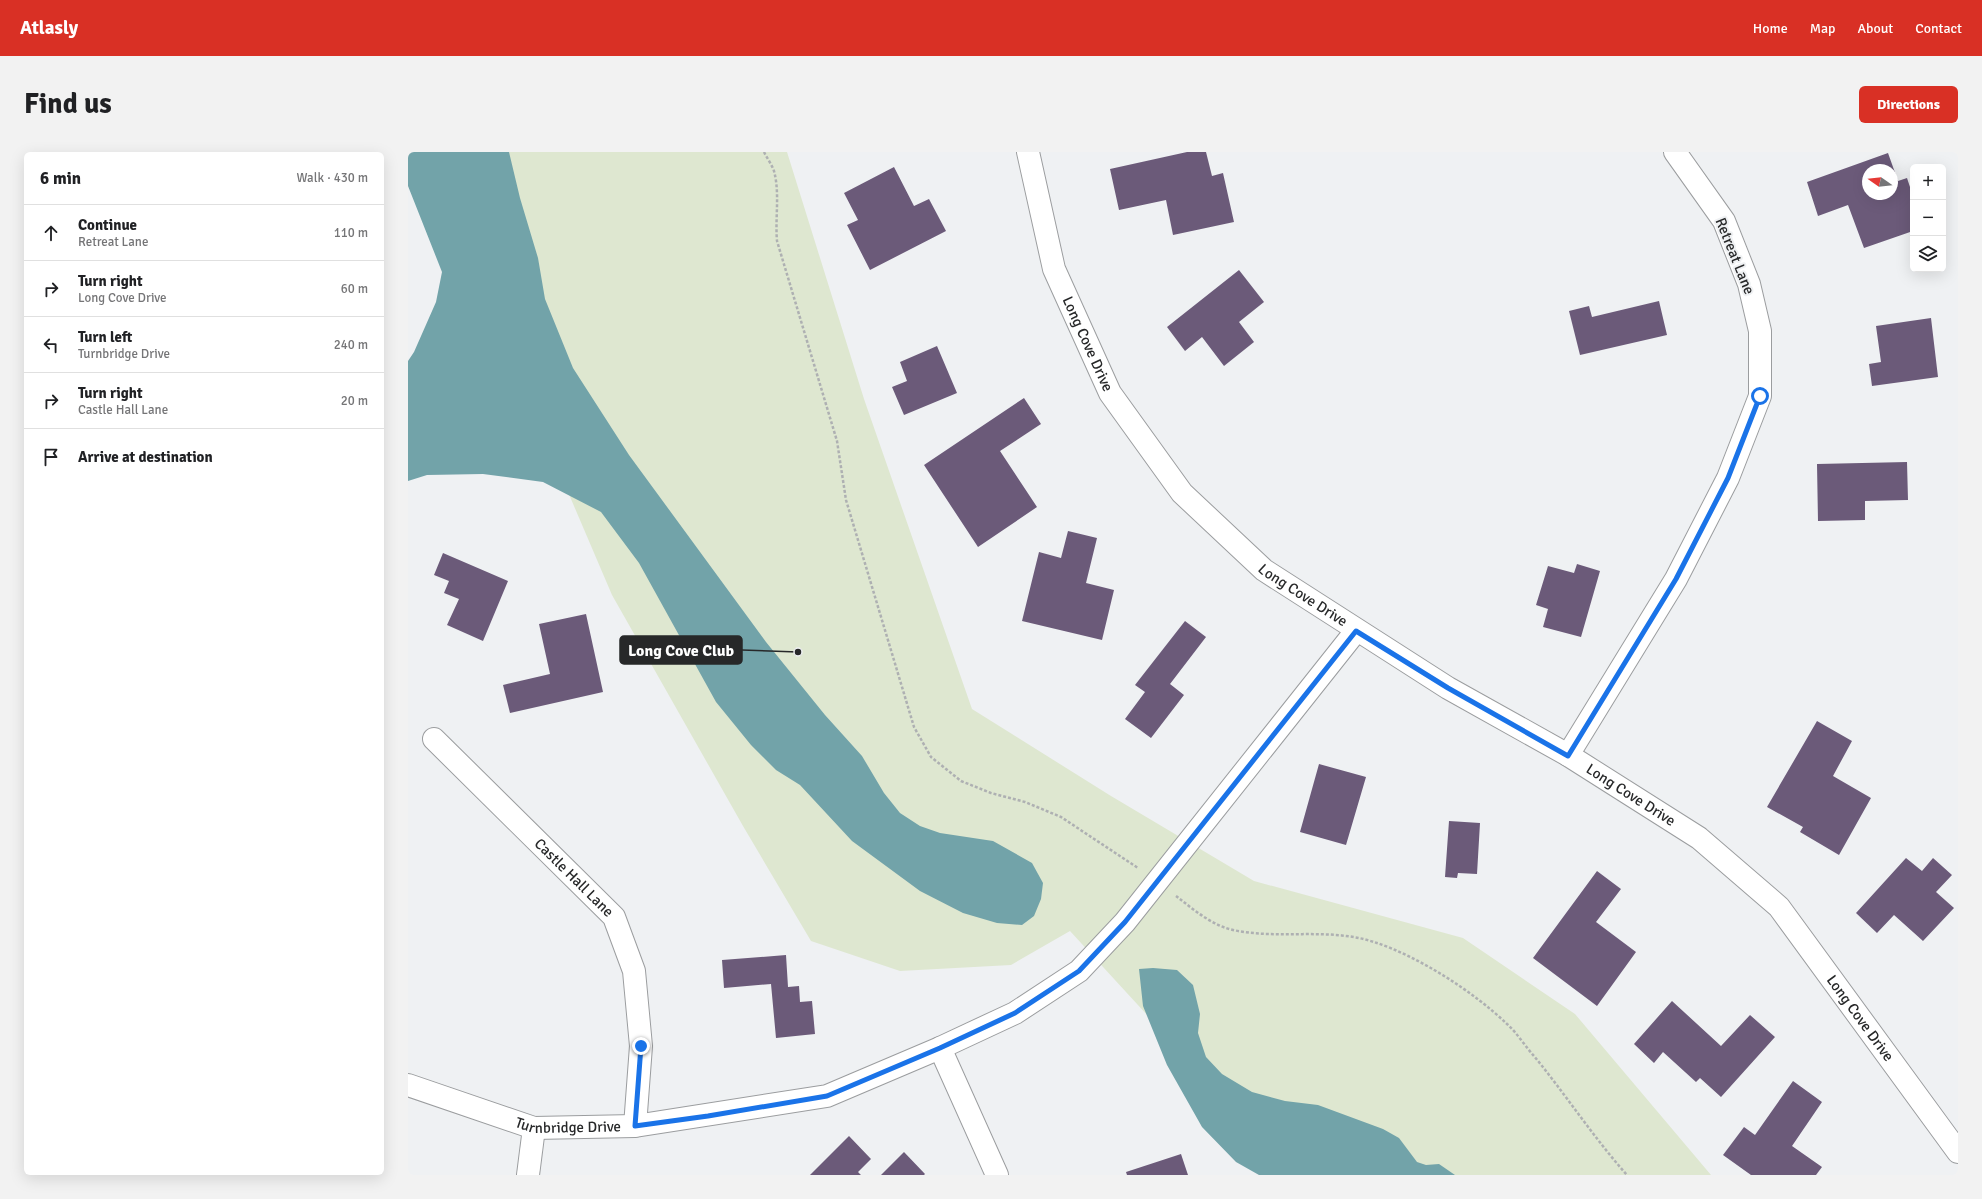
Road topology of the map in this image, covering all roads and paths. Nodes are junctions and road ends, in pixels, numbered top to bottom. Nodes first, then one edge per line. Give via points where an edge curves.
1 (764, 152) edge
2 (1028, 152) edge
3 (1675, 152) edge
4 (1356, 631) junction
5 (434, 740) dead end
6 (1568, 756) junction
7 (1157, 882) junction
8 (940, 1048) junction
9 (408, 1085) edge
10 (635, 1126) junction
11 (534, 1128) junction
12 (1958, 1152) edge
13 (528, 1175) edge
14 (997, 1175) edge
15 (1628, 1175) edge

1 - 7 path via 774,170 778,196 775,217 777,241 837,441 846,500 914,727 931,757 961,781 1061,817
2 - 4 street, Long Cove Drive via 1054,269 1110,393 1182,493 1264,570
3 - 6 street, Retreat Lane via 1724,221 1749,284 1760,332 1760,396 1728,478 1676,579
4 - 6 street, Long Cove Drive via 1448,688
4 - 7 street, Turnbridge Drive
5 - 10 street, Castle Hall Lane via 614,917 634,971 641,1046
6 - 12 street, Long Cove Drive via 1699,838 1779,907
7 - 8 street, Turnbridge Drive via 1125,922 1079,971 1015,1013
7 - 15 path via 1203,917 1232,930 1264,933 1329,933 1373,942 1410,956 1480,1000 1508,1025
8 - 10 street, Turnbridge Drive via 827,1096
8 - 14 street
9 - 11 street, Turnbridge Drive
10 - 11 street, Turnbridge Drive
11 - 13 street

